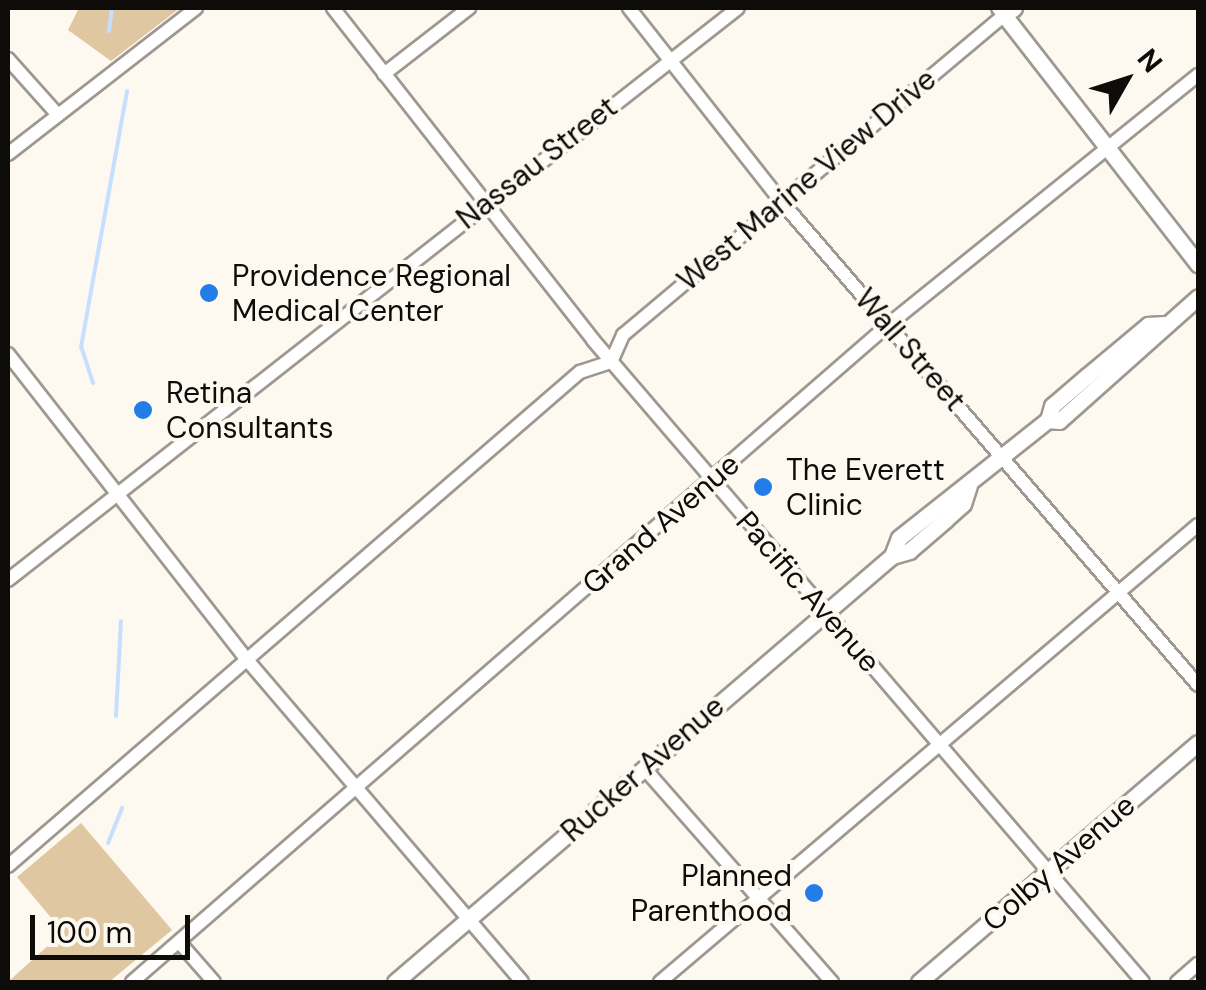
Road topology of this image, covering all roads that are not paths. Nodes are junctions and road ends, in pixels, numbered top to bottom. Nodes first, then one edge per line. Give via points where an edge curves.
1 (196, 8) edge
2 (333, 8) edge
3 (469, 8) edge
4 (629, 8) edge
5 (738, 8) edge
6 (1005, 10) edge
7 (8, 59) edge
8 (671, 59) junction
9 (384, 74) junction
10 (1198, 75) edge
11 (58, 114) junction
12 (1108, 148) junction
13 (8, 154) edge
14 (780, 200) junction
15 (484, 204) junction
16 (1198, 264) edge
17 (1198, 297) edge
18 (888, 325) junction
19 (10, 362) edge
20 (612, 362) junction
21 (1003, 458) junction
22 (712, 480) junction
23 (118, 496) junction
24 (1198, 525) edge
25 (8, 580) edge
26 (1118, 592) junction
27 (826, 612) junction
28 (248, 661) junction
29 (1198, 685) edge
30 (1198, 743) edge
31 (938, 744) junction
32 (644, 768) junction
33 (354, 788) junction
34 (8, 866) edge
35 (1048, 872) junction
36 (758, 899) junction
37 (468, 919) junction
38 (179, 942) junction
39 (1198, 964) edge
40 (132, 982) edge
41 (214, 982) edge
42 (395, 982) edge
43 (522, 982) edge
44 (660, 982) edge
45 (832, 982) edge
46 (919, 982) edge
47 (1143, 982) edge
48 (1176, 982) edge

1 - 11 street
2 - 9 street, Pacific Avenue
3 - 9 street
4 - 8 street, Wall Street
5 - 8 street, Nassau Street
6 - 12 main road
6 - 14 street, West Marine View Drive
7 - 11 street
8 - 14 street, Wall Street
8 - 15 street, Nassau Street
9 - 15 street, Pacific Avenue
10 - 12 street, Grand Avenue
11 - 13 street
12 - 16 main road
12 - 18 street, Grand Avenue
14 - 18 street, Wall Street
14 - 20 street, West Marine View Drive via 623,335
15 - 20 street, Pacific Avenue
15 - 23 street, Nassau Street
17 - 21 main road, Rucker Avenue via 1165,324 1148,324
18 - 21 street, Wall Street
18 - 22 street, Grand Avenue
19 - 23 street
20 - 22 street, Pacific Avenue
20 - 28 street via 580,372
21 - 26 street, Wall Street
21 - 27 main road, Rucker Avenue via 969,486 963,504
22 - 27 street, Pacific Avenue
22 - 33 street, Grand Avenue
23 - 25 street, Nassau Street
23 - 28 street
24 - 26 street
26 - 29 street, Wall Street
26 - 31 street
27 - 31 street, Pacific Avenue
27 - 32 main road, Rucker Avenue
28 - 33 street
28 - 34 street
30 - 35 main road, Colby Avenue
31 - 35 street, Pacific Avenue
31 - 36 street
32 - 36 street
32 - 37 main road, Rucker Avenue
33 - 37 street
33 - 38 street, Grand Avenue
35 - 46 main road, Colby Avenue
35 - 47 street, Pacific Avenue
36 - 44 street
36 - 45 street
37 - 42 main road, Rucker Avenue
37 - 43 street
38 - 40 street, Grand Avenue
38 - 41 street
39 - 48 street

